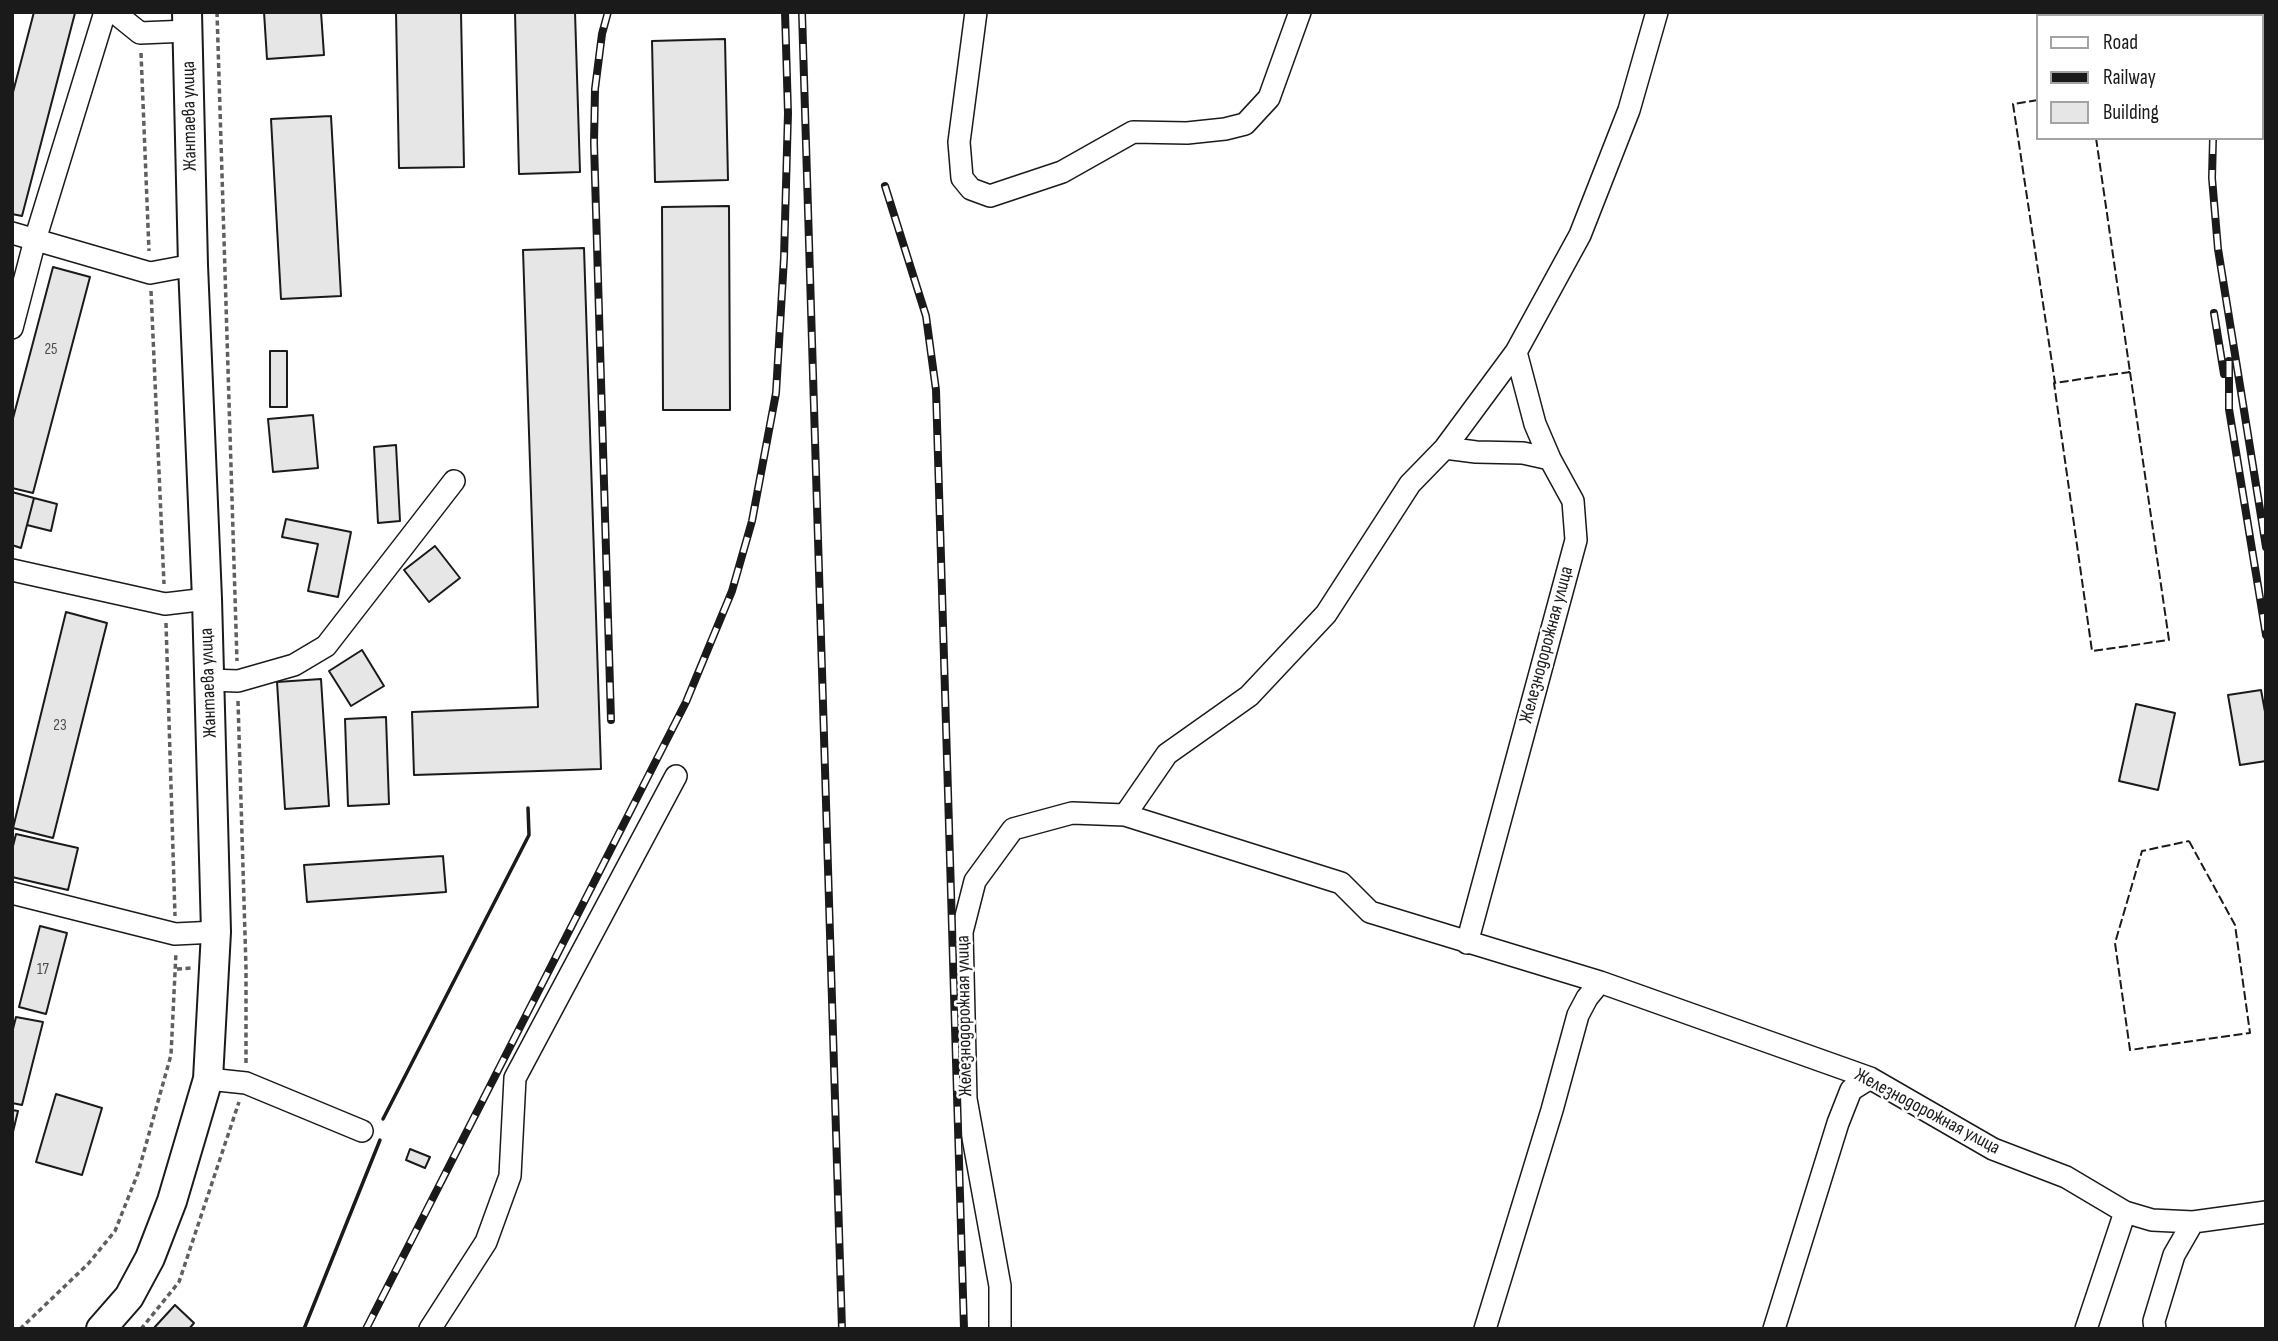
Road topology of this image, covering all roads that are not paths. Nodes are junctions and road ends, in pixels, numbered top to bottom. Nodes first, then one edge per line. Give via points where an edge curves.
1 (105, 12) edge
2 (114, 12) edge
3 (976, 12) edge
4 (1300, 12) edge
5 (1657, 12) edge
6 (188, 21) edge
7 (12, 233) edge
8 (35, 240) junction
9 (193, 265) junction
10 (12, 328) edge
11 (1517, 352) junction
12 (1445, 448) junction
13 (1550, 459) junction
14 (454, 481) dead end
15 (12, 570) edge
16 (207, 599) junction
17 (209, 680) junction
18 (676, 776) dead end
19 (1125, 815) junction
20 (12, 893) edge
21 (216, 932) junction
22 (1467, 943) junction
23 (1600, 982) junction
24 (1870, 1078) junction
25 (208, 1079) junction
26 (362, 1131) dead end
27 (2125, 1212) junction
28 (2266, 1212) edge
29 (2193, 1222) junction
30 (101, 1329) edge
31 (430, 1329) edge
32 (1000, 1329) edge
33 (1485, 1329) edge
34 (1774, 1329) edge
35 (2086, 1329) edge
36 (2155, 1329) edge

1 - 8 street
2 - 6 street via 140,33
3 - 4 street via 959,142 962,178 971,189 990,196 1062,172 1133,132 1187,133 1245,124 1269,98
5 - 11 street via 1629,110 1580,235
6 - 9 main road, Жантаева улица
7 - 8 street
8 - 9 street via 150,273
8 - 10 street
9 - 16 main road, Жантаева улица
11 - 12 street
11 - 13 street, Железнодорожная улица via 1535,424
12 - 13 street
12 - 19 street via 1410,484 1326,614 1249,696 1167,754
13 - 22 street, Железнодорожная улица via 1573,501 1576,540
14 - 17 street via 326,646 294,665 238,681
15 - 16 street via 165,604
16 - 17 main road, Жантаева улица
17 - 21 main road, Жантаева улица
18 - 31 street via 515,1078 510,1176 486,1242
19 - 22 street, Железнодорожная улица via 1341,883 1370,912
19 - 32 street, Железнодорожная улица via 1072,813 1013,829 975,881 962,932 966,1099 1000,1286
20 - 21 street via 176,934
21 - 25 main road, Жантаева улица
22 - 23 street, Железнодорожная улица
23 - 24 street, Железнодорожная улица
23 - 33 street via 1578,1015
24 - 27 street, Железнодорожная улица via 1993,1149 2066,1177
24 - 34 street via 1851,1090 1838,1123
25 - 26 street via 246,1083
25 - 30 main road, Жантаева улица via 150,1258 129,1297
27 - 29 street, Железнодорожная улица via 2152,1220
27 - 35 street
28 - 29 street, Железнодорожная улица
29 - 36 street via 2174,1255

